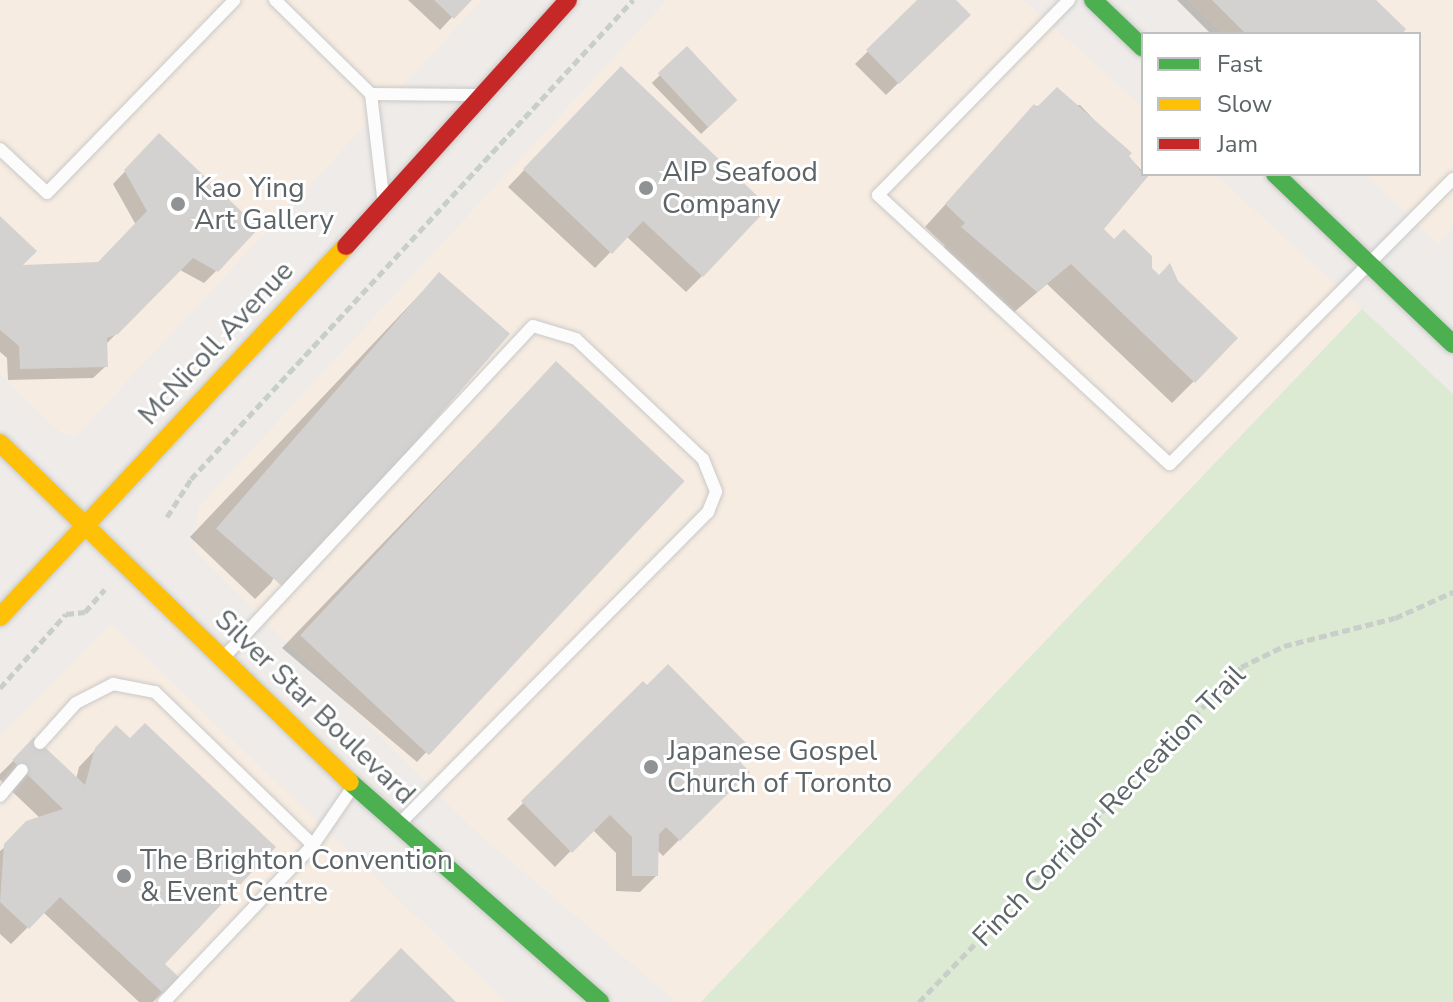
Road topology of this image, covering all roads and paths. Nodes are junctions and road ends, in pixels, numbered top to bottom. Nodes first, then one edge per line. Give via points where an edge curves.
1 (235, 0) edge
2 (275, 0) edge
3 (568, 0) edge
4 (633, 0) edge
5 (1069, 0) edge
6 (1093, 0) edge
7 (1141, 46) edge
8 (371, 94) junction
9 (484, 95) junction
10 (0, 149) edge
11 (1277, 176) edge
12 (1453, 179) edge
13 (384, 206) junction
14 (1367, 262) junction
15 (1453, 344) edge
16 (0, 443) edge
17 (167, 517) dead end
18 (84, 526) junction
19 (1453, 592) edge
20 (85, 612) dead end
21 (0, 617) edge
22 (223, 658) junction
23 (0, 688) edge
24 (40, 743) dead end
25 (22, 770) dead end
26 (354, 786) junction
27 (0, 796) edge
28 (398, 825) junction
29 (313, 845) junction
30 (164, 1002) edge
31 (600, 1002) edge
32 (919, 1002) edge

1 - 10 lane via 47,193
2 - 8 lane
3 - 9 main road, McNicoll Avenue
4 - 17 path via 191,479
5 - 14 lane via 878,195 1170,464
6 - 7 main road
8 - 9 lane
8 - 13 lane
9 - 13 main road, McNicoll Avenue
11 - 14 main road
12 - 14 lane
13 - 18 main road, McNicoll Avenue
14 - 15 main road
16 - 18 main road, Silver Star Boulevard
18 - 21 main road, McNicoll Avenue
18 - 22 main road, Silver Star Boulevard
19 - 32 path, Finch Corridor Recreation Trail via 1395,618 1284,646 1241,667
20 - 23 path via 66,614
22 - 26 main road, Silver Star Boulevard
22 - 28 lane via 533,326 576,339 703,459 716,492 708,512
24 - 29 lane via 76,703 113,684 155,692
25 - 27 lane
26 - 28 main road, Silver Star Boulevard
26 - 29 lane
28 - 31 main road, Silver Star Boulevard
29 - 30 lane

